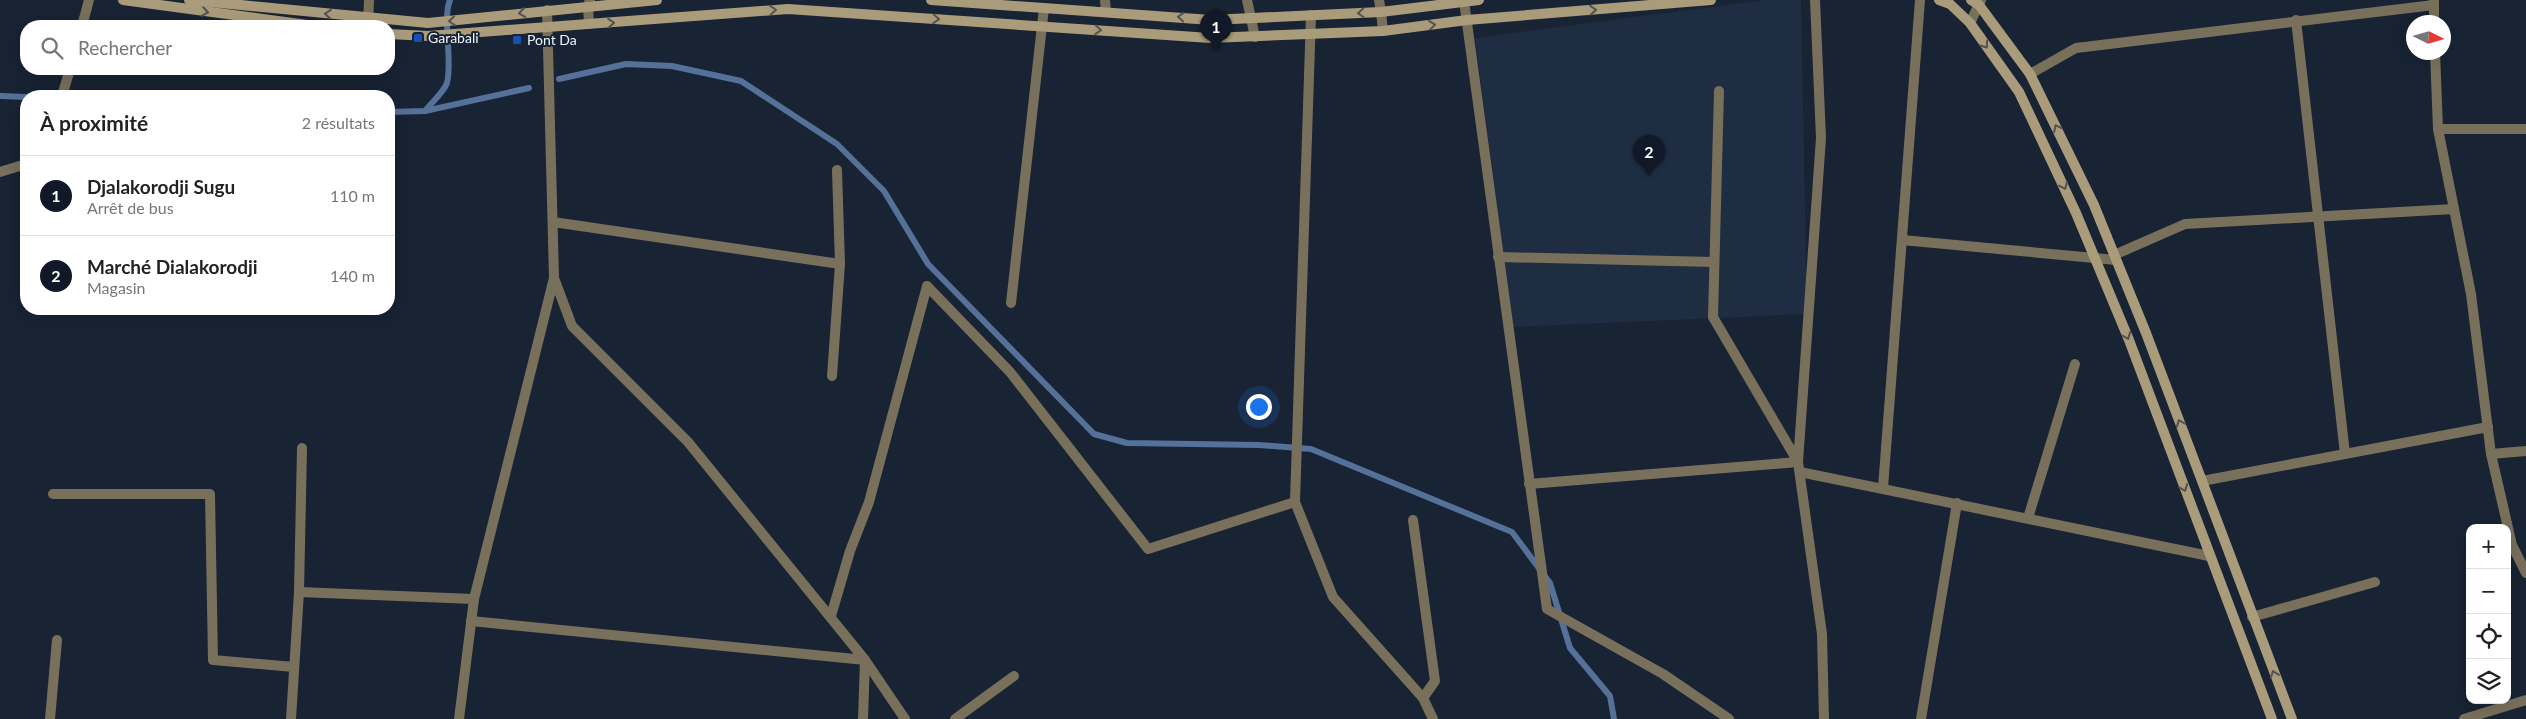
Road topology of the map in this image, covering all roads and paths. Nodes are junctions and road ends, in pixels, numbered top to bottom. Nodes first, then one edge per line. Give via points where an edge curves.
1 (89, 0) edge
2 (123, 0) edge
3 (189, 0) edge
4 (369, 0) edge
5 (657, 0) edge
6 (931, 0) edge
7 (1105, 0) edge
8 (1247, 0) edge
9 (1379, 0) edge
10 (1479, 0) edge
11 (1711, 0) edge
12 (1815, 0) edge
13 (1920, 0) edge
14 (1938, 0) edge
15 (953, 1) edge
16 (1464, 1) edge
17 (1977, 2) edge
18 (2434, 2) edge
19 (589, 3) edge
20 (227, 7) edge
21 (1044, 8) junction
22 (547, 10) junction
23 (1106, 12) junction
24 (1382, 12) junction
25 (1311, 15) junction
26 (2434, 15) edge
27 (1251, 18) junction
28 (84, 20) edge
29 (288, 20) edge
30 (349, 20) edge
31 (368, 20) edge
32 (1467, 20) junction
33 (2296, 20) junction
34 (395, 22) edge
35 (1970, 23) junction
36 (589, 24) junction
37 (1042, 26) junction
38 (548, 27) junction
39 (1383, 31) junction
40 (395, 34) edge
41 (1310, 34) junction
42 (1255, 37) junction
43 (2435, 60) edge
44 (2030, 74) junction
45 (68, 75) edge
46 (64, 90) edge
47 (1719, 91) dead end
48 (2526, 128) edge
49 (2438, 129) junction
50 (20, 166) edge
51 (838, 170) dead end
52 (0, 172) edge
53 (2454, 209) junction
54 (2318, 216) junction
55 (552, 222) junction
56 (1902, 240) junction
57 (1498, 258) junction
58 (2095, 258) junction
59 (2115, 258) junction
60 (1714, 262) junction
61 (840, 264) junction
62 (554, 278) junction
63 (1011, 303) dead end
64 (2075, 364) dead end
65 (832, 376) dead end
66 (2488, 427) junction
67 (302, 448) dead end
68 (2526, 451) edge
69 (2346, 454) junction
70 (2491, 454) junction
71 (1799, 467) junction
72 (2202, 481) junction
73 (1529, 484) junction
74 (1884, 488) junction
75 (53, 494) dead end
76 (1295, 502) junction
77 (1958, 503) junction
78 (2028, 518) junction
79 (1413, 520) dead end
80 (2210, 556) junction
81 (2526, 573) edge
82 (2375, 582) dead end
83 (298, 592) junction
84 (474, 599) junction
85 (831, 616) junction
86 (2252, 617) junction
87 (471, 621) junction
88 (57, 640) dead end
89 (865, 660) junction
90 (294, 667) junction
91 (1014, 676) dead end
92 (1423, 698) junction
93 (2526, 700) edge
94 (50, 719) edge
95 (291, 719) edge
96 (459, 719) edge
97 (863, 719) edge
98 (905, 719) edge
99 (955, 719) edge
100 (1433, 719) edge
101 (1729, 719) edge
102 (1824, 719) edge
103 (1921, 719) edge
104 (2272, 719) edge
105 (2292, 719) edge
106 (2464, 719) edge

1 - 28 street
2 -> 20 main road
3 - 20 main road
4 - 31 street
5 - 19 main road
6 - 15 main road
7 - 23 street
8 - 27 street
9 - 24 street
10 - 16 main road
32 -> 11 main road
12 - 71 street via 1821,138
13 - 56 street
14 - 35 main road via 1950,4
15 - 21 main road
16 - 24 main road
16 - 32 street
17 - 35 street
17 - 44 main road
18 - 26 street
18 - 33 street
19 - 22 main road
19 - 36 street
20 - 29 main road
30 -> 20 main road
21 - 23 main road
21 - 37 street
22 -> 34 main road via 475,20
22 - 38 street
27 -> 23 main road via 1211,20
24 -> 25 main road
24 - 39 street
25 - 27 main road
25 - 41 street
27 - 42 street
39 -> 32 main road
32 - 57 street
33 - 44 street via 2076,48
33 - 54 street
35 -> 58 main road via 2019,92
36 -> 37 main road via 788,9
36 - 38 main road
37 -> 42 main road via 1210,38
37 - 63 street
38 - 40 main road via 428,36
38 - 55 street
39 - 41 main road
41 - 42 main road
41 - 76 street
43 - 49 street
59 -> 44 main road via 2094,205
45 - 46 street
47 - 60 street
48 - 49 street
49 - 53 street
50 - 52 street
51 - 61 street
53 - 54 street
53 - 66 street via 2471,294
54 - 59 street via 2185,224
54 - 69 street
55 - 61 street
55 - 62 street
56 - 58 street
56 - 74 street
57 - 60 street
57 - 73 street
58 - 59 street
58 -> 80 main road
72 -> 59 main road
60 - 71 street via 1712,317
61 - 65 street
62 - 84 street
62 - 85 street via 572,326 688,442
64 - 78 street
66 - 69 street
66 - 70 street
67 - 83 street
68 - 70 street
69 - 72 street
70 - 81 street via 2512,544
71 - 73 street
71 - 74 street
71 - 102 street via 1822,634
72 - 86 main road
73 - 101 street via 1547,609 1664,674
74 - 77 street
75 - 90 street via 210,494 213,660
76 - 85 street via 1148,549 1010,372 928,286 869,502 850,551
76 - 92 street via 1333,597
77 - 78 street
77 - 103 street
78 - 80 street
79 - 92 street via 1435,681
80 - 104 main road
82 - 86 street
83 - 84 street
83 - 90 street
84 - 87 street
85 - 89 street
105 -> 86 main road
87 - 89 street
87 - 96 street
88 - 94 street
89 - 97 street
89 - 98 street
90 - 95 street
91 - 99 street
92 - 100 street
93 - 106 street

